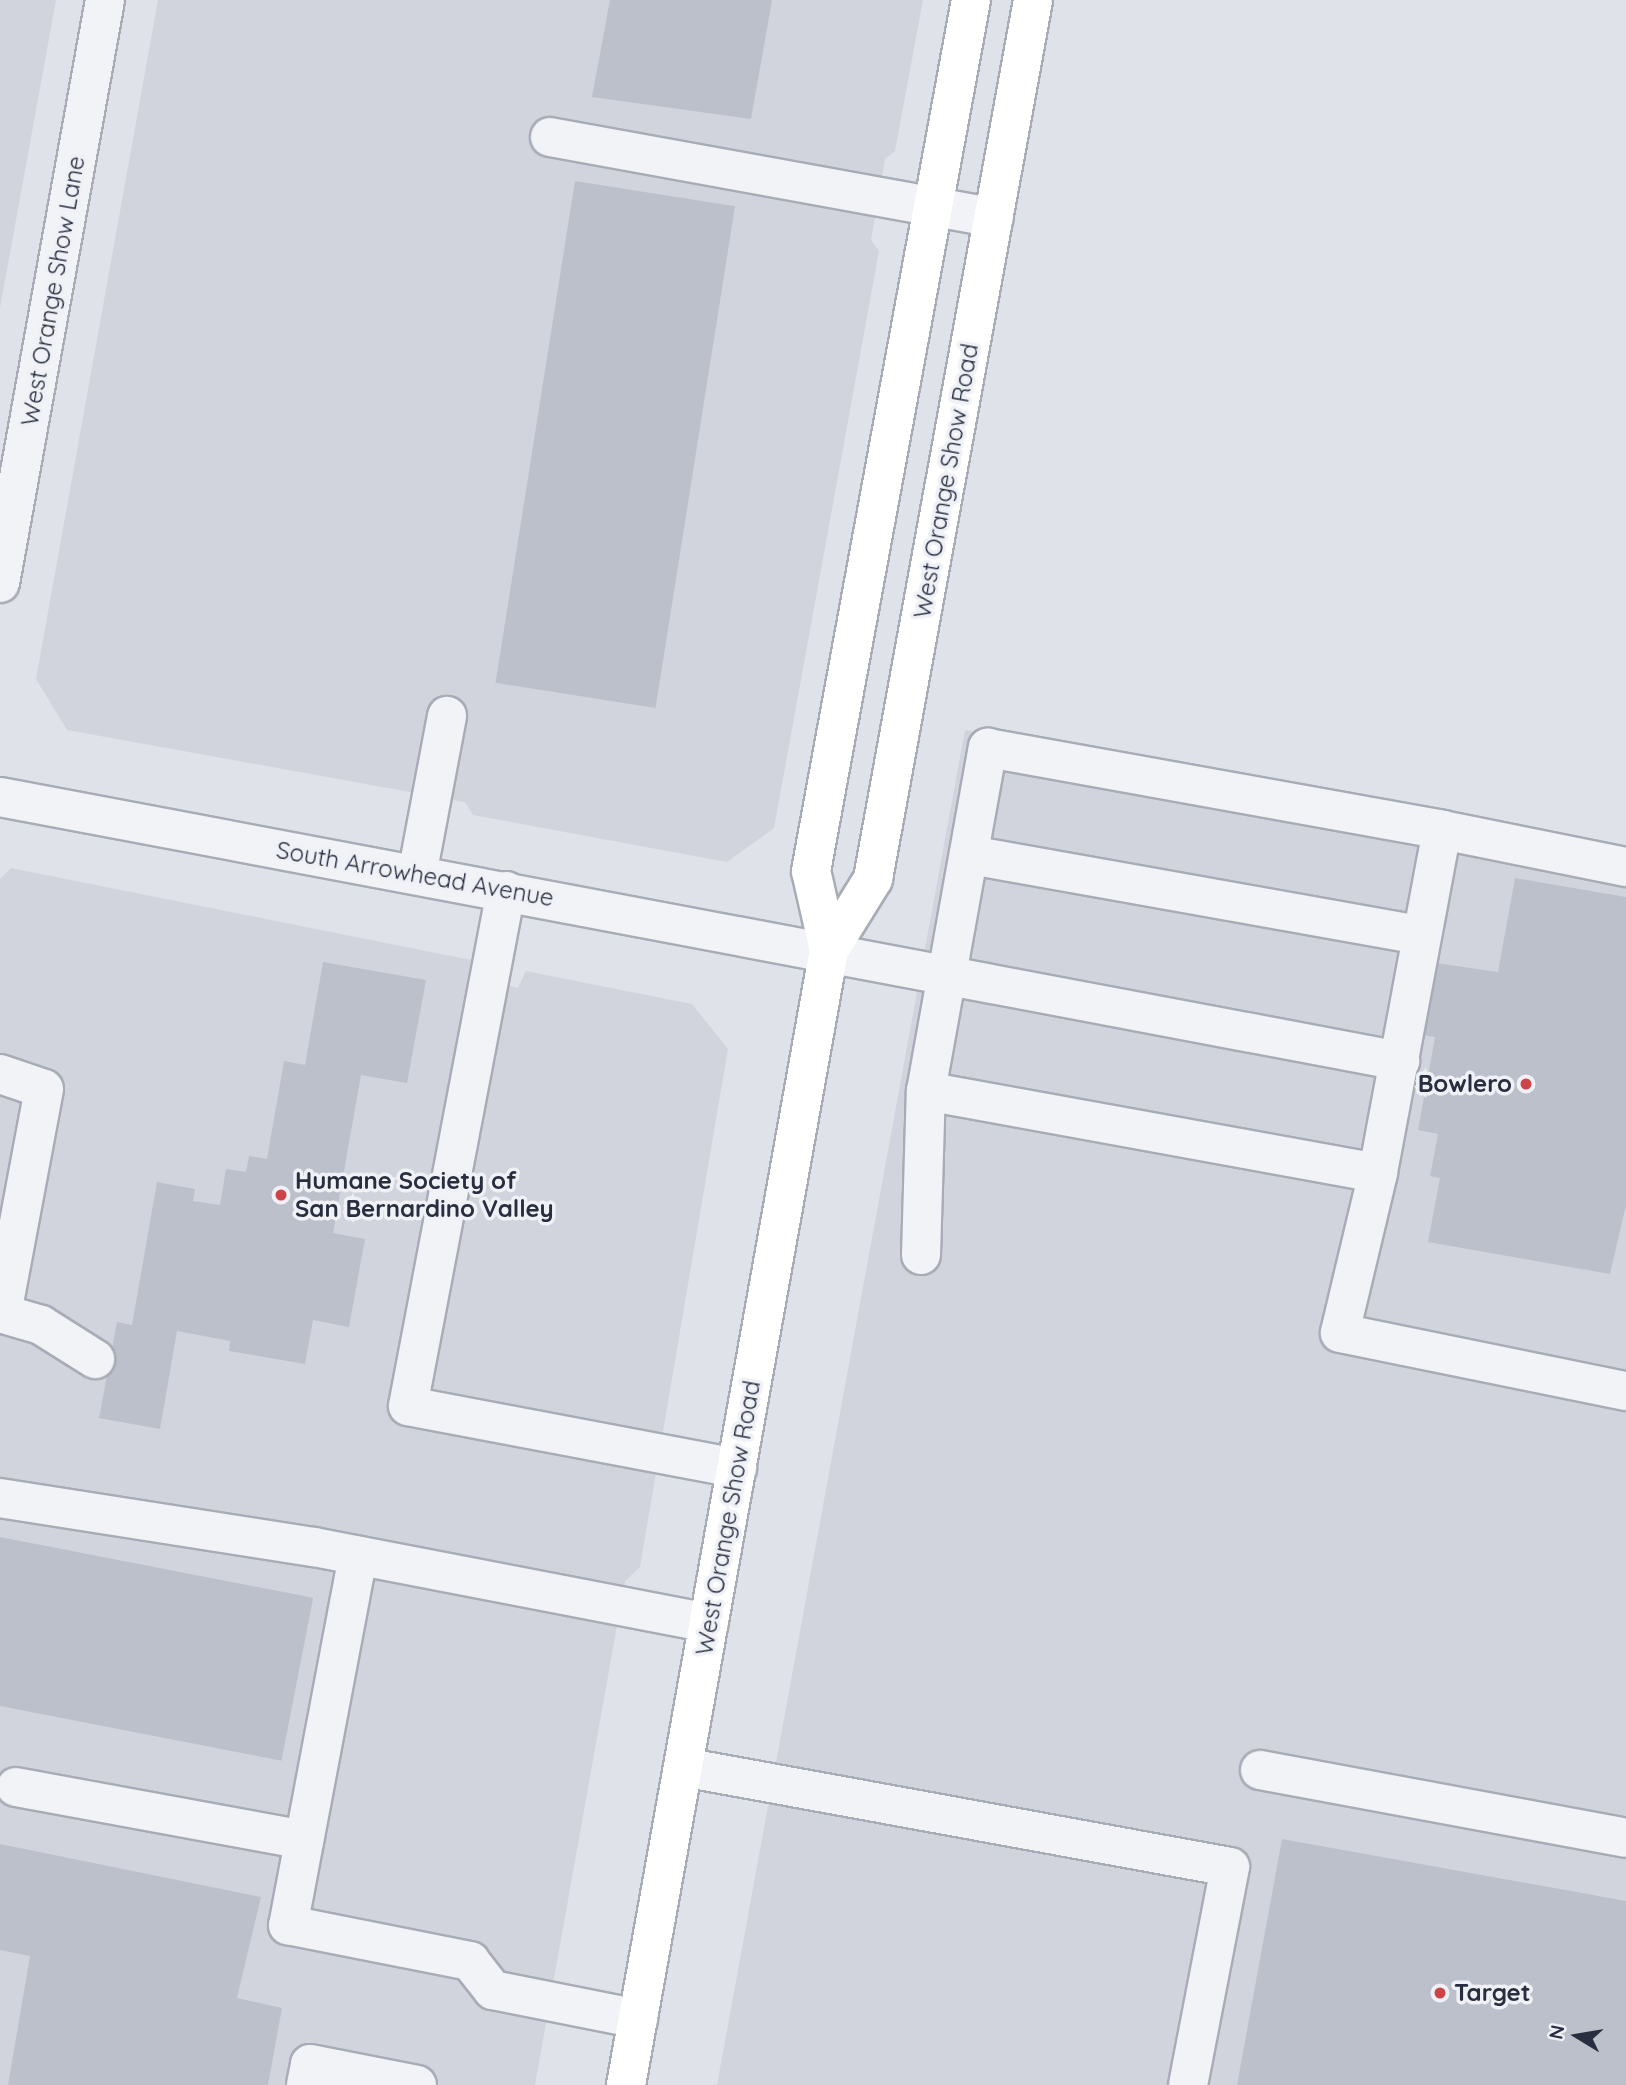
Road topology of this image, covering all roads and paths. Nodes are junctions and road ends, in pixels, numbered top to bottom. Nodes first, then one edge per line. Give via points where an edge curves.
1 (105, 0) edge
2 (971, 0) edge
3 (1033, 0) edge
4 (550, 137) dead end
5 (933, 207) junction
6 (994, 218) junction
7 (0, 583) edge
8 (447, 716) dead end
9 (0, 797) edge
10 (1442, 830) junction
11 (970, 855) junction
12 (1626, 867) edge
13 (417, 875) junction
14 (506, 891) junction
15 (1421, 935) junction
16 (829, 950) junction
17 (946, 973) junction
18 (1400, 1061) junction
19 (0, 1074) edge
20 (926, 1091) junction
21 (1378, 1173) junction
22 (921, 1255) dead end
23 (1, 1313) edge
24 (95, 1359) dead end
25 (1626, 1391) edge
26 (737, 1468) junction
27 (0, 1498) edge
28 (358, 1556) junction
29 (709, 1623) junction
30 (683, 1767) junction
31 (1260, 1770) dead end
32 (16, 1787) dead end
33 (1626, 1838) edge
34 (304, 1840) junction
35 (638, 2019) junction
36 (306, 2085) edge
37 (417, 2085) edge
38 (626, 2085) edge
39 (1188, 2085) edge

1 - 7 street, West Orange Show Lane
2 - 5 main road, West Orange Show Road
3 - 6 main road, West Orange Show Road
4 - 5 street
5 - 6 street
5 - 16 main road, West Orange Show Road via 811,872
6 - 16 main road, West Orange Show Road via 873,879
8 - 13 street
9 - 13 street, South Arrowhead Avenue
10 - 11 street via 988,748
10 - 12 street
10 - 15 street
11 - 15 street
11 - 17 street
13 - 14 street, South Arrowhead Avenue
14 - 16 street, South Arrowhead Avenue
14 - 26 street via 408,1406
15 - 18 street
16 - 17 street, South Arrowhead Avenue
16 - 26 main road, West Orange Show Road
17 - 18 street, South Arrowhead Avenue
17 - 20 street
18 - 21 street
19 - 23 street via 44,1089
20 - 21 street
20 - 22 street
21 - 25 street via 1340,1333
23 - 24 street via 41,1325
26 - 29 main road, West Orange Show Road
27 - 28 street
28 - 29 street
28 - 34 street
29 - 30 main road, West Orange Show Road
30 - 35 main road, West Orange Show Road
30 - 39 street via 1230,1867
31 - 33 street
32 - 34 street
34 - 35 street via 288,1925 470,1961 493,1990
35 - 38 main road, West Orange Show Road
36 - 37 street via 310,2064

